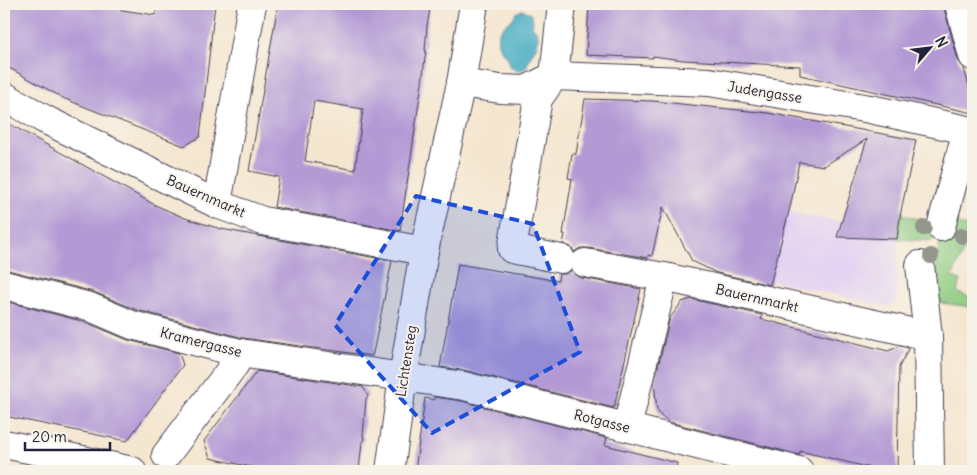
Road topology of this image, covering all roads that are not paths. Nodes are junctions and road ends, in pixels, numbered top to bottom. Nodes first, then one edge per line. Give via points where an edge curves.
1 (252, 4) edge
2 (474, 4) edge
3 (562, 4) edge
4 (959, 4) edge
5 (973, 56) edge
6 (554, 76) junction
7 (461, 83) junction
8 (4, 96) edge
9 (970, 130) edge
10 (217, 204) junction
11 (941, 228) dead end
12 (424, 251) junction
13 (920, 265) dead end
14 (664, 278) junction
15 (4, 285) edge
16 (928, 336) junction
17 (240, 353) junction
18 (403, 377) junction
19 (627, 427) junction
20 (4, 444) edge
21 (166, 455) dead end
22 (77, 465) edge
23 (132, 471) edge
24 (390, 471) edge
25 (799, 471) edge
26 (930, 471) edge

1 - 10 street
2 - 7 street, Lichtensteg
3 - 6 street
4 - 5 street
6 - 7 street via 526,90
6 - 9 street, Judengasse via 709,82 870,109
6 - 14 street, Bauernmarkt via 538,99 512,249
7 - 12 street, Lichtensteg
8 - 10 street, Bauernmarkt
9 - 11 street
10 - 12 street, Bauernmarkt via 263,221
12 - 18 street, Lichtensteg
13 - 16 street
14 - 16 street, Bauernmarkt
14 - 19 street
15 - 17 street, Kramergasse via 90,308 132,325
16 - 26 street
17 - 18 street, Kramergasse
17 - 21 street
18 - 19 street, Rotgasse via 464,386
18 - 24 street, Lichtensteg
19 - 25 street, Rotgasse
20 - 22 street
22 - 23 street

